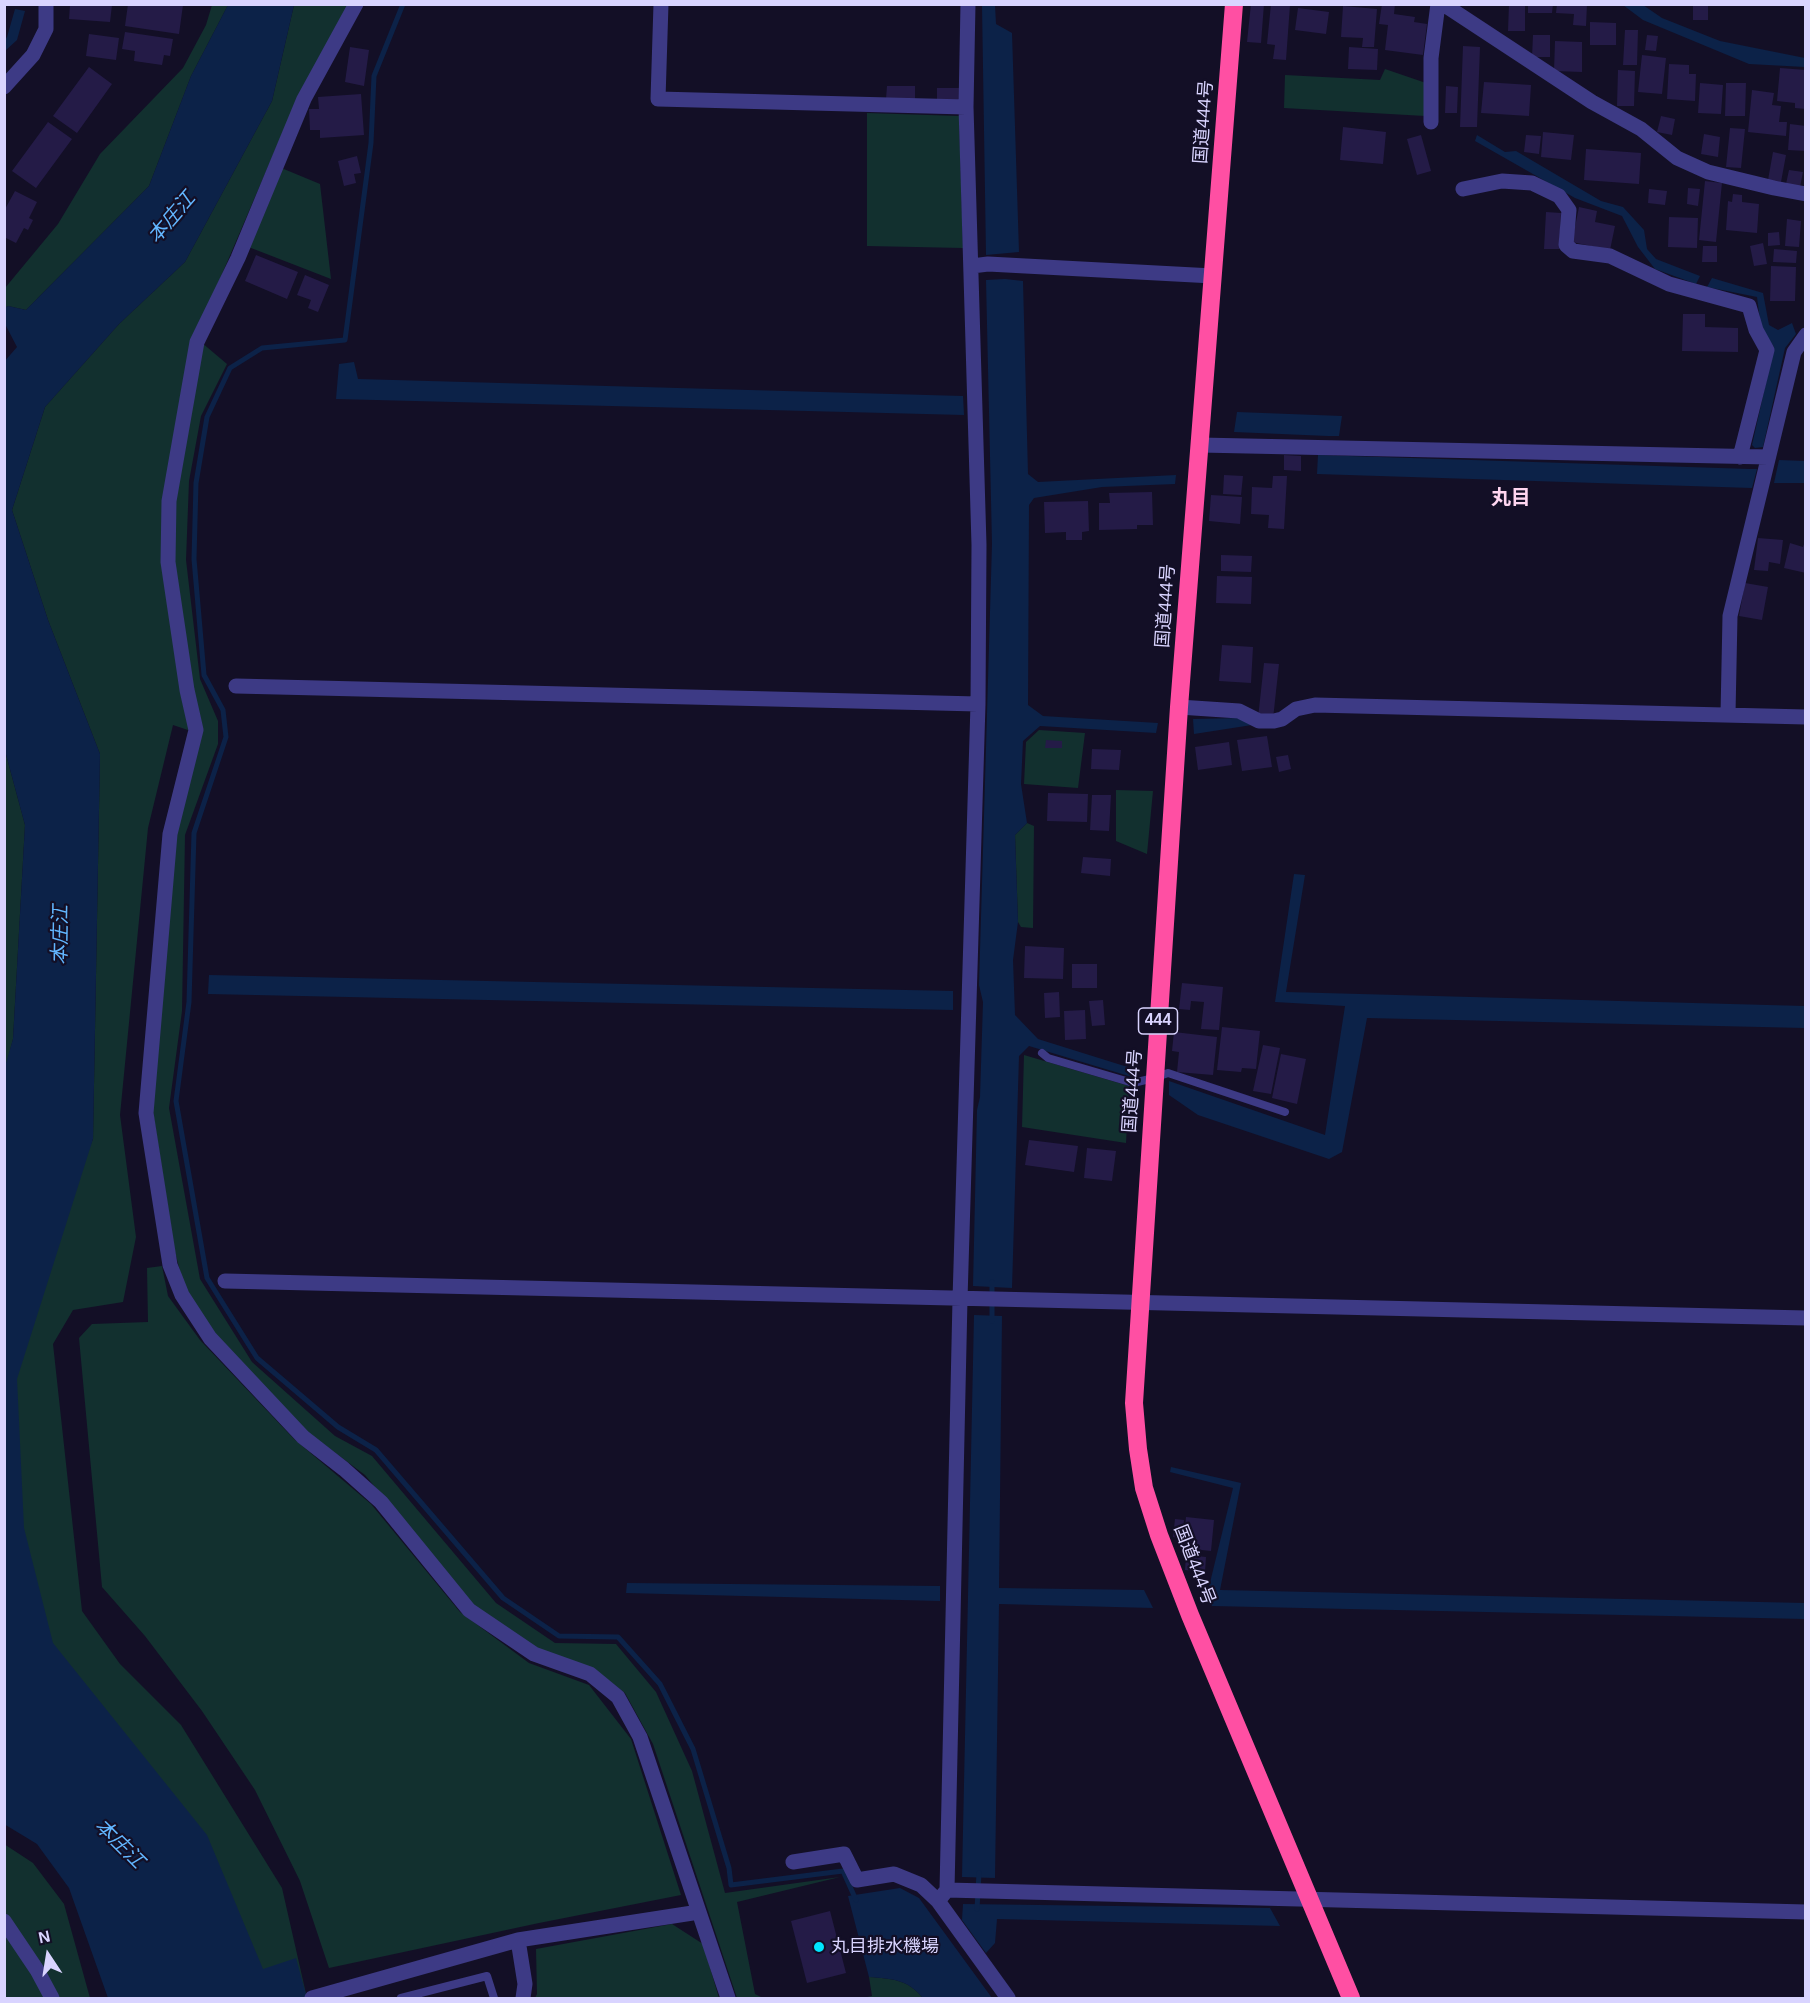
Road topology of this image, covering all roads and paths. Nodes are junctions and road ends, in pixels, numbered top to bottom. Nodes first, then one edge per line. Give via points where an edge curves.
1 (46, 4) edge
2 (356, 4) edge
3 (661, 4) edge
4 (968, 4) edge
5 (1234, 4) edge
6 (1438, 4) edge
7 (1443, 4) edge
8 (4, 87) edge
9 (966, 107) junction
10 (1431, 122) dead end
11 (1463, 189) dead end
12 (1806, 194) edge
13 (972, 266) junction
14 (1213, 276) junction
15 (1806, 335) edge
16 (1200, 445) junction
17 (1740, 457) junction
18 (1768, 457) junction
19 (236, 686) dead end
20 (978, 704) junction
21 (1179, 707) junction
22 (1728, 714) junction
23 (1806, 717) edge
24 (1042, 1053) dead end
25 (1155, 1078) junction
26 (1285, 1112) dead end
27 (225, 1281) dead end
28 (960, 1299) junction
29 (1140, 1301) junction
30 (1806, 1318) edge
31 (793, 1862) dead end
32 (943, 1896) junction
33 (1310, 1900) junction
34 (699, 1912) junction
35 (1806, 1912) edge
36 (4, 1921) edge
37 (518, 1940) junction
38 (52, 1998) edge
39 (313, 1998) edge
40 (401, 1998) edge
41 (494, 1998) edge
42 (523, 1998) edge
43 (728, 1998) edge
44 (1008, 1998) edge
45 (1351, 1998) edge

1 - 8 street via 46,29 33,54
2 - 34 street via 304,99 238,258 197,342 169,501 168,562 196,730 170,834 146,1113 170,1265 182,1295 210,1338 303,1437 381,1502 469,1610 534,1654 590,1674 618,1697 640,1737
3 - 9 street via 658,99
4 - 9 street
5 - 14 highway, 国道444号 / 444
6 - 10 street via 1431,58
7 - 12 street via 1592,102 1641,129 1677,158 1708,172
9 - 13 street
11 - 17 street via 1502,181 1532,183 1559,196 1569,210 1566,245 1573,251 1610,256 1669,284 1749,306 1767,350
13 - 14 street
13 - 20 street via 979,545
14 - 16 highway, 国道444号 / 444
15 - 18 street via 1794,352
16 - 17 street
16 - 21 highway, 国道444号 / 444
17 - 18 street
18 - 22 street via 1730,615
19 - 20 street
20 - 28 street
21 - 22 street via 1239,711 1259,721 1282,719 1296,709 1316,705
21 - 25 highway, 国道444号 / 444
22 - 23 street
24 - 25 lane via 1132,1083
25 - 26 lane via 1167,1073
25 - 29 highway, 国道444号 / 444
27 - 28 street
28 - 29 street
28 - 32 street
29 - 30 street
29 - 33 highway, 国道444号 / 444 via 1134,1403 1144,1488 1190,1615
31 - 32 street via 844,1854 857,1880 894,1874
32 - 33 street via 978,1891
32 - 44 street
33 - 35 street
33 - 45 highway, 国道444号 / 444
34 - 37 street
34 - 43 street
36 - 38 street
37 - 39 street
37 - 42 street via 525,1984
40 - 41 lane via 487,1976

